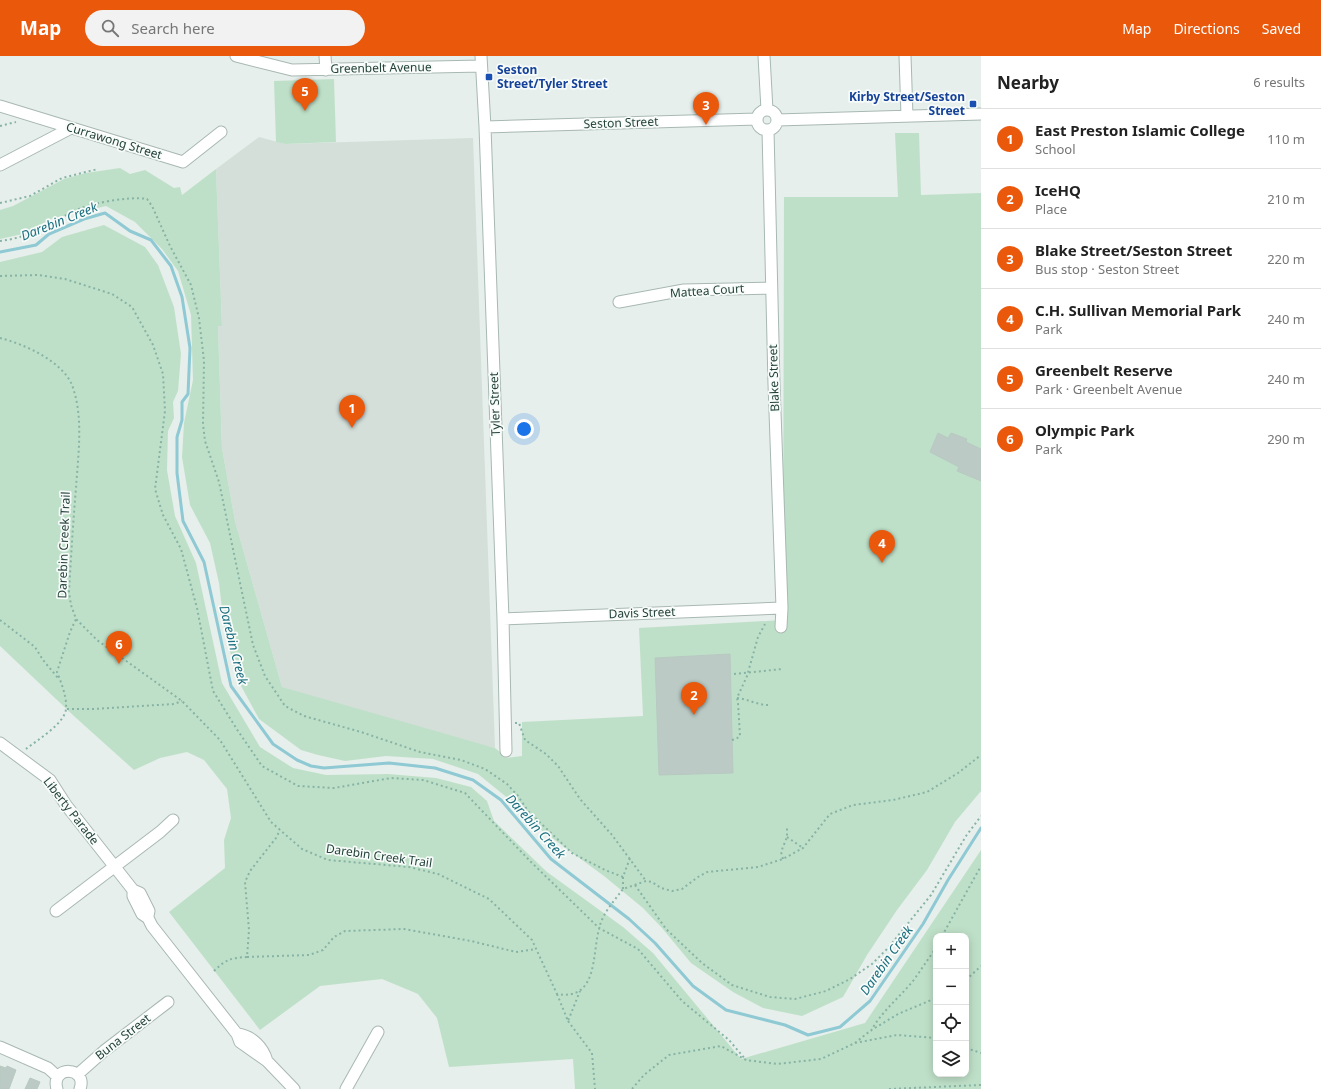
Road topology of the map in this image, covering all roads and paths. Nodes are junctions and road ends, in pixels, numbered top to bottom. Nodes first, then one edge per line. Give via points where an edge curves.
1 (236, 56) edge
2 (325, 56) edge
3 (764, 56) edge
4 (905, 56) edge
5 (481, 61) edge
6 (326, 70) junction
7 (0, 106) edge
8 (767, 110) junction
9 (981, 114) edge
10 (907, 116) junction
11 (22, 119) dead end
12 (757, 119) junction
13 (777, 120) junction
14 (0, 126) edge
15 (485, 127) junction
16 (71, 128) junction
17 (768, 130) junction
18 (221, 132) dead end
19 (0, 164) edge
20 (98, 169) dead end
21 (0, 203) edge
22 (0, 241) edge
23 (0, 276) edge
24 (771, 288) junction
25 (619, 302) dead end
26 (0, 338) edge
27 (782, 608) junction
28 (503, 618) junction
29 (76, 619) junction
30 (0, 620) edge
31 (765, 624) dead end
32 (781, 627) dead end
33 (782, 669) dead end
34 (748, 672) junction
35 (734, 674) dead end
36 (60, 680) junction
37 (737, 698) junction
38 (182, 701) junction
39 (768, 705) dead end
40 (67, 709) junction
41 (506, 722) junction
42 (732, 740) dead end
43 (1, 746) edge
44 (30, 747) dead end
45 (506, 751) dead end
46 (981, 754) edge
47 (981, 816) edge
48 (173, 820) dead end
49 (787, 828) dead end
50 (280, 830) junction
51 (787, 837) junction
52 (803, 848) junction
53 (630, 858) junction
54 (783, 858) junction
55 (114, 866) junction
56 (981, 866) edge
57 (623, 877) junction
58 (646, 881) junction
59 (635, 885) junction
60 (623, 889) junction
61 (56, 911) dead end
62 (599, 928) junction
63 (944, 933) edge
64 (536, 949) junction
65 (933, 952) edge
66 (247, 957) junction
67 (981, 966) edge
68 (214, 971) dead end
69 (969, 977) edge
70 (580, 991) junction
71 (557, 994) junction
72 (933, 999) edge
73 (168, 1002) dead end
74 (568, 1021) junction
75 (871, 1031) junction
76 (378, 1032) dead end
77 (933, 1038) edge
78 (855, 1043) junction
79 (0, 1047) edge
80 (969, 1049) edge
81 (981, 1053) edge
82 (746, 1060) junction
83 (78, 1074) junction
84 (58, 1077) junction
85 (981, 1085) edge
86 (58, 1089) edge
87 (80, 1089) edge
88 (294, 1089) edge
89 (346, 1089) edge
90 (594, 1089) edge
91 (632, 1089) edge
92 (889, 1089) edge

1 - 6 street, Greenbelt Avenue via 292,70
2 - 6 street
3 - 8 street
4 - 10 street
5 - 6 street, Greenbelt Avenue
5 - 15 street, Tyler Street
7 - 16 street, Currawong Street
8 - 12 street via 759,114
8 - 13 street via 773,111
9 - 10 street
10 - 13 street
11 - 14 path
12 - 15 street, Seston Street
12 - 17 street via 759,126
13 - 17 street via 776,125
15 - 28 street, Tyler Street
16 - 18 street, Currawong Street via 183,162
16 - 19 street
17 - 24 street, Blake Street
20 - 21 path via 62,178 30,196
22 - 57 path via 14,239 46,227 74,211 100,203 147,199 192,285 204,361 202,424 205,442 218,482 252,638 265,676 286,706 304,716 485,769 507,784 528,811 572,853
23 - 62 path via 38,275 58,278 112,294 132,307 153,345 163,374 166,411 155,489 164,516 181,549 197,608 212,691 262,766 298,786 334,788 391,778 422,780 465,793
24 - 25 street, Mattea Court via 684,290
24 - 27 street, Blake Street
26 - 29 path, Darebin Creek Trail via 43,355 63,371 72,385 80,418 69,592
27 - 28 street, Davis Street
27 - 32 street, Blake Street
28 - 41 street, Tyler Street
29 - 36 path via 57,672
29 - 38 path, Darebin Creek Trail via 97,640
30 - 36 path via 35,647
31 - 34 path via 758,636
33 - 34 path
34 - 35 path
34 - 37 path
36 - 40 path
37 - 39 path
37 - 42 path via 740,736
38 - 40 path via 174,704
38 - 50 path, Darebin Creek Trail via 220,740 271,822
40 - 44 path via 62,720
41 - 45 street, Tyler Street
41 - 53 path via 519,723 525,740 558,766 580,799
43 - 55 street, Liberty Parade via 50,780
46 - 52 path via 958,773 927,792 854,805 830,814
47 - 59 path via 966,836 932,895 899,936 872,964 850,980 826,991 795,999 770,997 732,986 702,963 666,929
48 - 55 street
49 - 51 path
50 - 64 path, Darebin Creek Trail via 302,850 328,860 410,867 438,874 489,899 532,940
50 - 66 path via 245,882
51 - 52 path
51 - 54 path via 781,852
52 - 54 path
53 - 57 path
53 - 58 path
54 - 58 path via 758,867 707,872 682,889 672,891
55 - 61 street
55 - 88 street, Liberty Parade via 133,890 140,893 149,911 148,918 152,926 237,1034 243,1035 260,1047 267,1061
56 - 63 path
57 - 60 path
58 - 59 path
59 - 60 path
60 - 62 path via 605,912
62 - 70 path via 594,964 586,984
62 - 82 path via 638,949 682,1001 729,1040
64 - 66 path via 516,952 404,929 345,931 334,937 323,950 309,955
64 - 71 path, Darebin Creek Trail
65 - 75 path via 913,980 878,1018
66 - 68 path via 231,958 222,962
67 - 69 path
70 - 71 path via 569,995
70 - 74 path
71 - 74 path, Darebin Creek Trail
72 - 75 path via 898,1014
73 - 83 street, Buna Street
74 - 90 path, Darebin Creek Trail via 592,1054
75 - 78 path
76 - 89 street
77 - 78 path via 897,1035
78 - 82 path via 821,1059 778,1064
79 - 84 street via 48,1068
80 - 81 path
82 - 91 path via 721,1046 669,1055 644,1075
83 - 84 street via 70,1071
83 - 87 street via 82,1082
84 - 86 street
85 - 92 path

